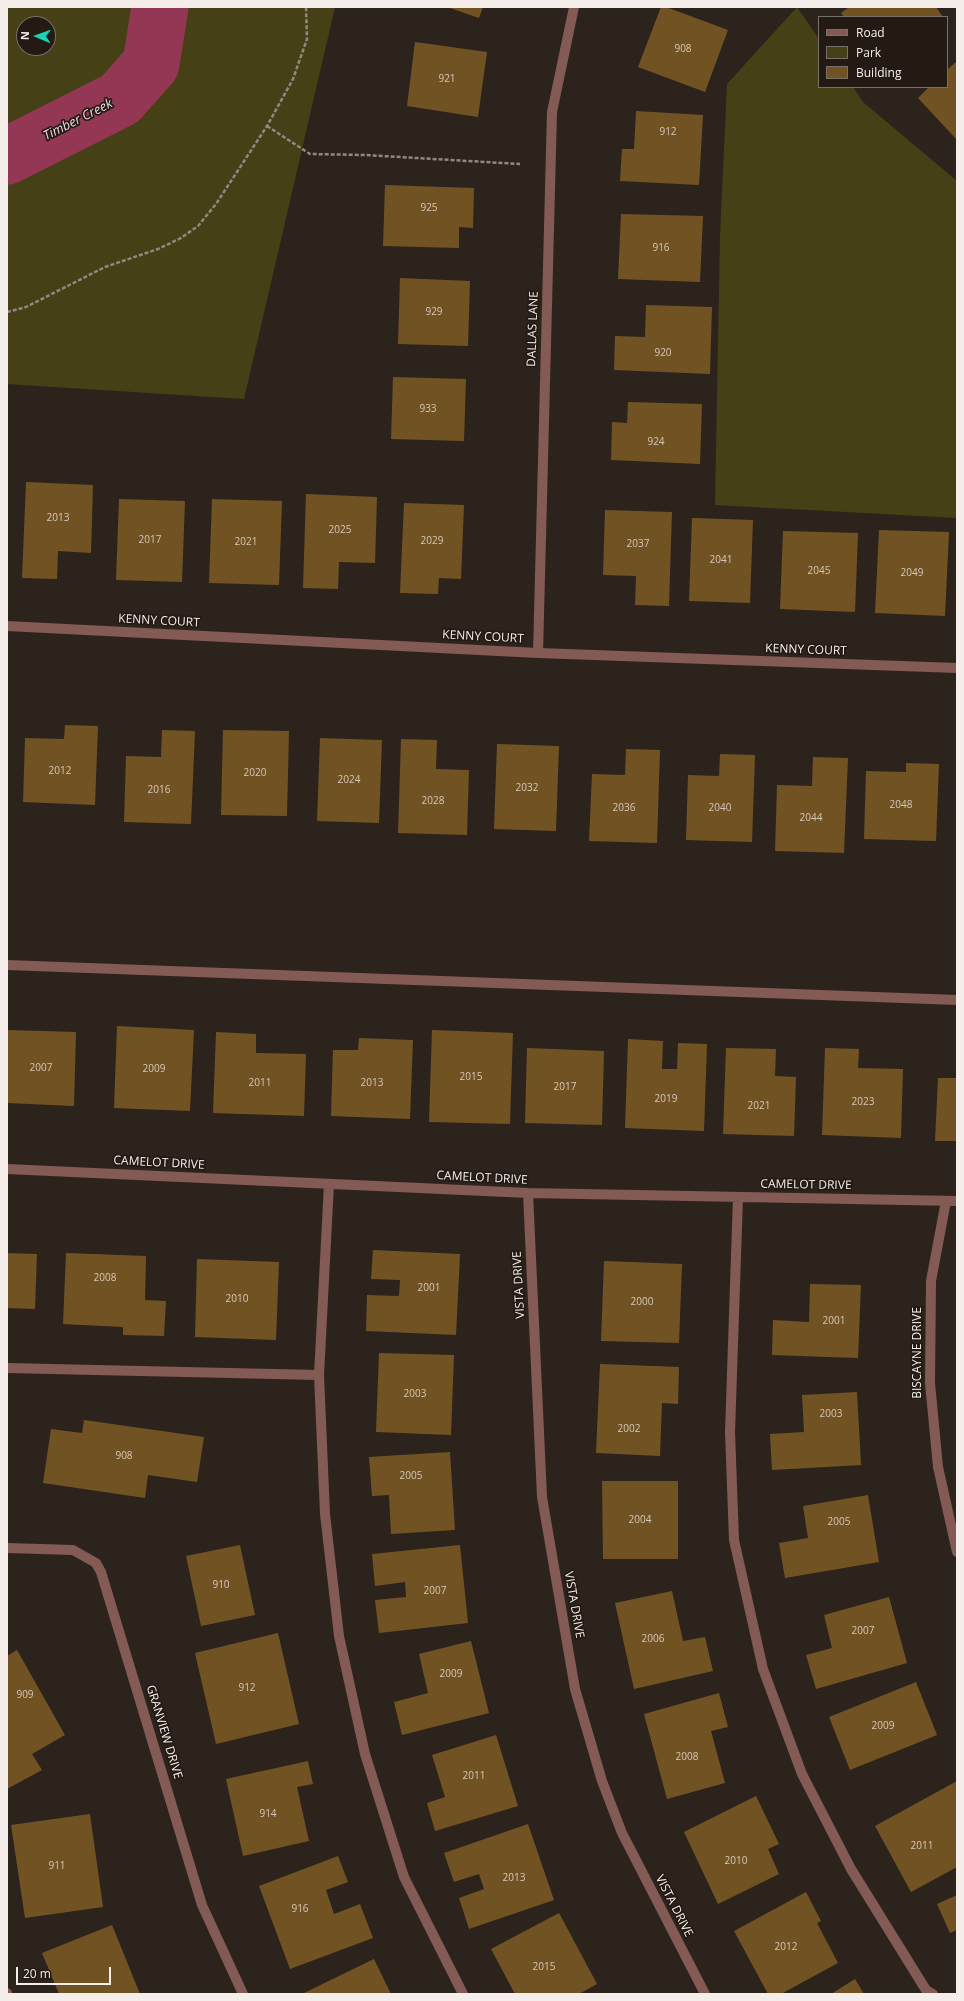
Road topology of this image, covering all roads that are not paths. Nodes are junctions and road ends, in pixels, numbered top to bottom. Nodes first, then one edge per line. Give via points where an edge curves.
1 (574, 7) edge
2 (7, 626) edge
3 (538, 653) junction
4 (957, 668) edge
5 (7, 965) edge
6 (957, 1000) edge
7 (7, 1169) edge
8 (329, 1184) junction
9 (528, 1193) junction
10 (738, 1197) junction
11 (946, 1201) junction
12 (957, 1201) edge
13 (7, 1368) edge
14 (320, 1375) junction
15 (7, 1548) edge
16 (957, 1552) edge
17 (242, 1994) edge
18 (463, 1994) edge
19 (705, 1994) edge
20 (933, 1994) edge

1 - 3 street, DALLAS LANE via 552,112
2 - 3 street, KENNY COURT
3 - 4 street, KENNY COURT
5 - 6 street
7 - 8 street, CAMELOT DRIVE
8 - 9 street, CAMELOT DRIVE
8 - 14 street
9 - 10 street, CAMELOT DRIVE
9 - 19 street, VISTA DRIVE via 542,1497 575,1689 602,1781 622,1833
10 - 11 street, CAMELOT DRIVE
10 - 20 street via 730,1432 734,1540 763,1669 802,1774 851,1869 926,1990
11 - 12 street, CAMELOT DRIVE
11 - 16 street, BISCAYNE DRIVE via 932,1281 930,1383 938,1467
13 - 14 street
14 - 18 street via 327,1537 339,1636 365,1754 404,1877
15 - 17 street, GRANVIEW DRIVE via 73,1550 96,1562 202,1905

